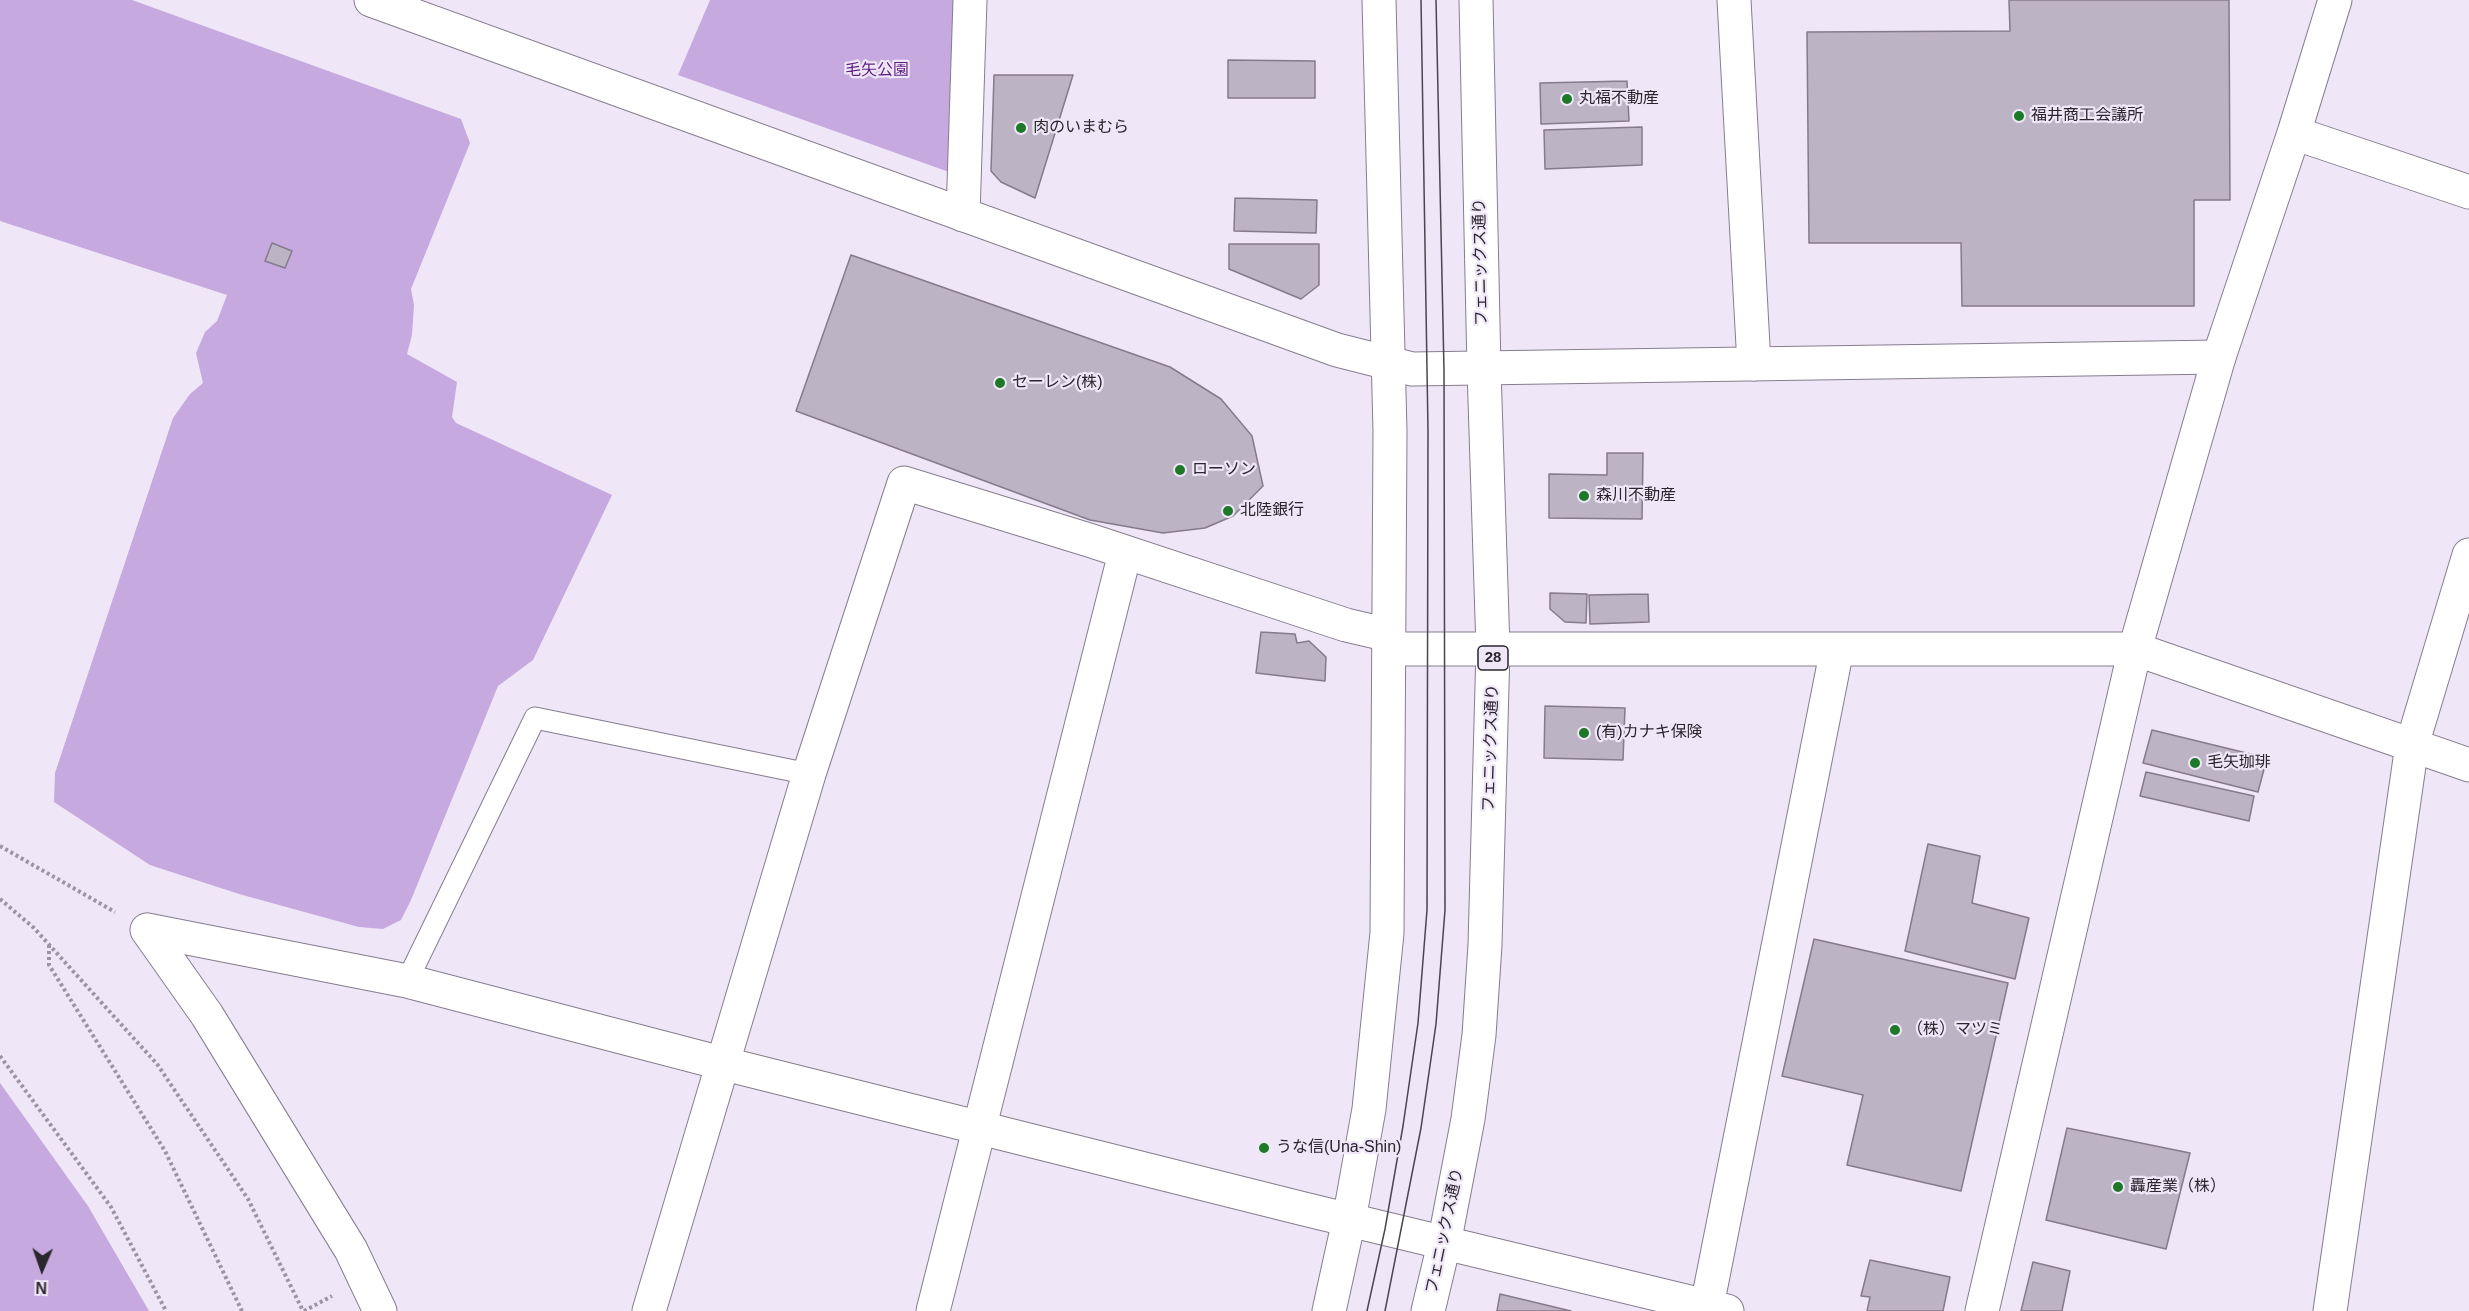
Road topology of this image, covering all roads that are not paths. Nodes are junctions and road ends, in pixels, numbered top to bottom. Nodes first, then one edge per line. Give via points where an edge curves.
1 (371, 0) edge
2 (970, 0) edge
3 (1379, 0) edge
4 (1476, 0) edge
5 (1734, 0) edge
6 (2335, 0) edge
7 (2294, 133) junction
8 (2469, 192) edge
9 (963, 215) junction
10 (2219, 357) junction
11 (1389, 364) junction
12 (1754, 364) junction
13 (1484, 369) junction
14 (1125, 553) junction
15 (2469, 555) edge
16 (1389, 642) junction
17 (1493, 649) junction
18 (1837, 649) junction
19 (2135, 649) junction
20 (2412, 745) junction
21 (2469, 765) edge
22 (809, 774) junction
23 (407, 981) junction
24 (721, 1063) junction
25 (980, 1128) junction
26 (1350, 1220) junction
27 (1444, 1244) junction
28 (1713, 1309) edge
29 (380, 1311) edge
30 (649, 1311) edge
31 (933, 1311) edge
32 (1329, 1311) edge
33 (1428, 1311) edge
34 (1982, 1311) edge
35 (2330, 1311) edge

1 - 9 street
2 - 9 street
3 - 11 street
4 - 13 street, フェニックス通り / 28
5 - 12 street
6 - 7 street
7 - 8 street
7 - 10 street
9 - 11 street via 1338,350
10 - 12 street
10 - 19 street
11 - 13 street via 1412,369
11 - 16 street
12 - 13 street
13 - 17 street, フェニックス通り / 28
14 - 16 street
14 - 22 street via 904,483
14 - 25 street
15 - 20 street
16 - 17 street
16 - 26 street via 1387,933 1369,1108
17 - 18 street
17 - 27 street, フェニックス通り / 28 via 1479,1035 1468,1119
18 - 19 street
18 - 28 street
19 - 20 street
19 - 34 street
20 - 21 street
20 - 35 street
22 - 23 lane via 535,718
22 - 24 street
23 - 24 street
23 - 29 street via 147,930 207,1015 351,1250
24 - 25 street
24 - 30 street
25 - 26 street
25 - 31 street
26 - 27 street
26 - 32 street
27 - 28 street
27 - 33 street, フェニックス通り / 28

